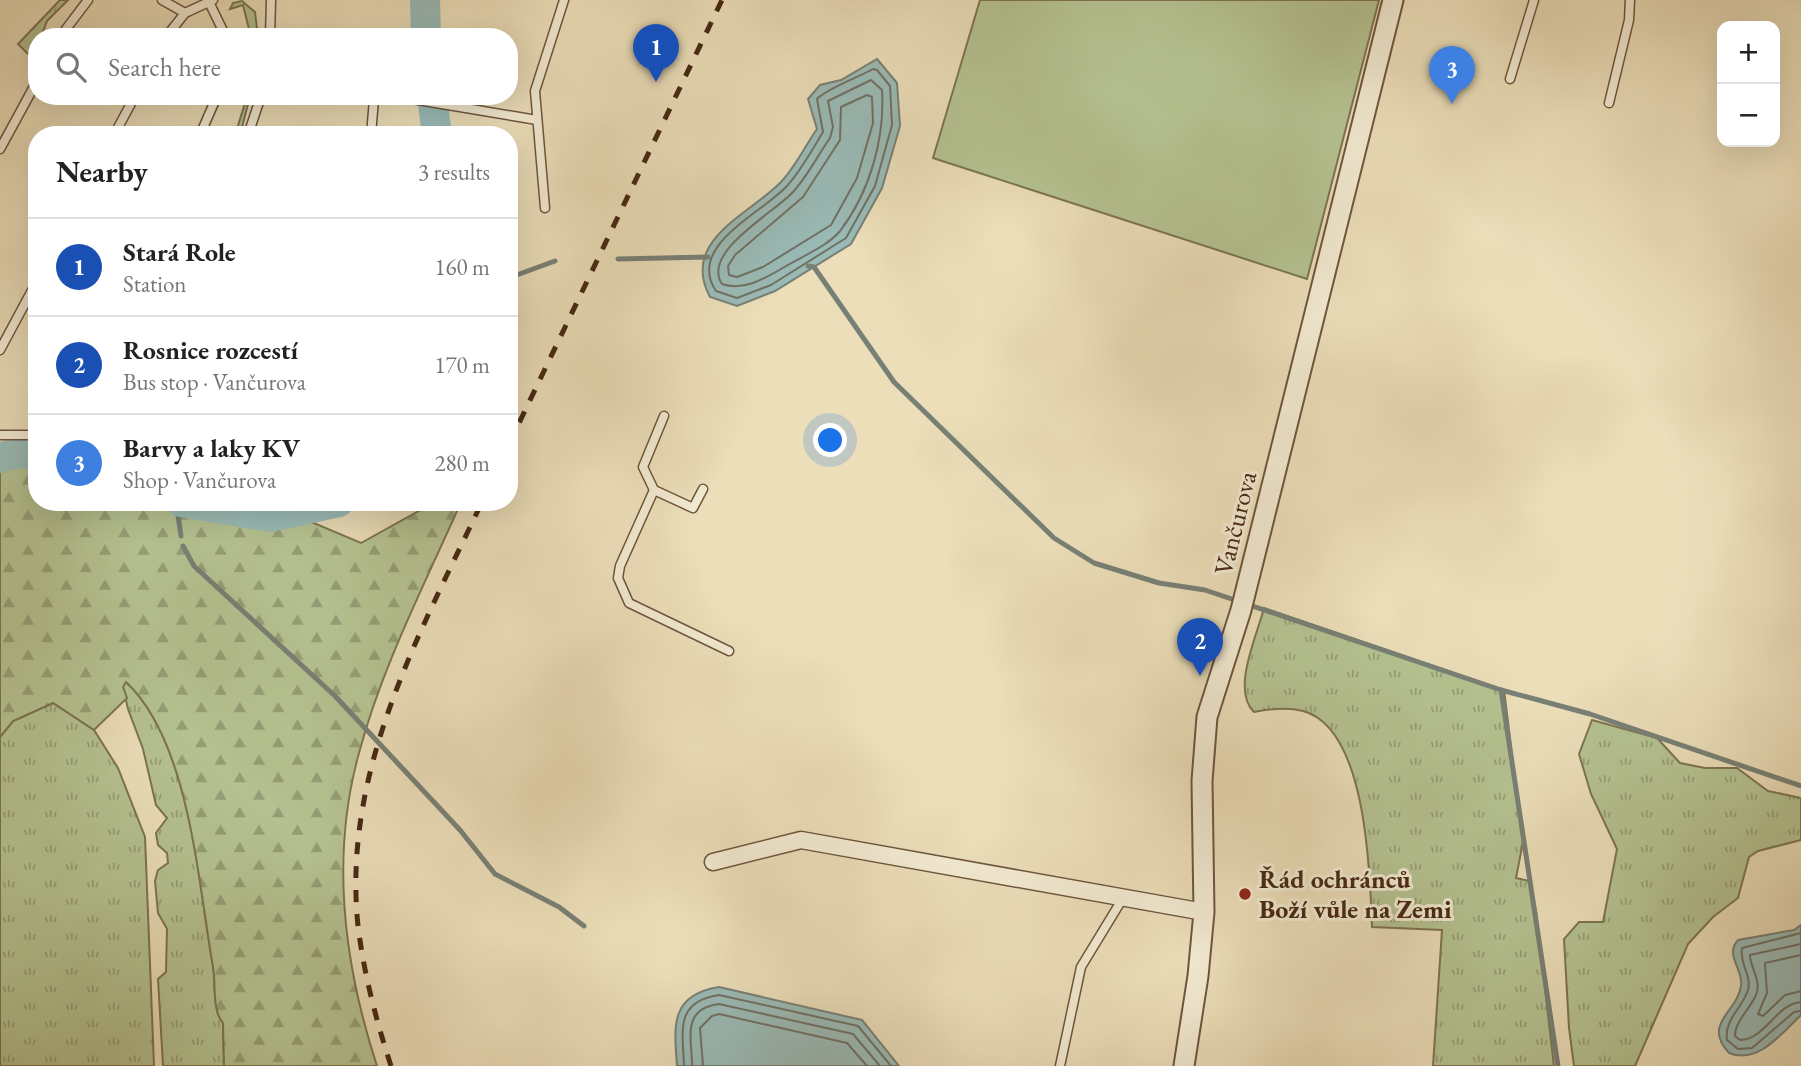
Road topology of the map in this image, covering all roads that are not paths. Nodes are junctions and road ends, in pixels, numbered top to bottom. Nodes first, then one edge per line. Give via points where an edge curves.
1 (88, 0) edge
2 (162, 0) edge
3 (271, 0) edge
4 (564, 0) edge
5 (1393, 0) edge
6 (1534, 0) edge
7 (1630, 0) edge
8 (211, 1) edge
9 (185, 13) junction
10 (68, 28) edge
11 (173, 28) edge
12 (222, 28) edge
13 (271, 28) edge
14 (1510, 79) dead end
15 (28, 98) edge
16 (1609, 103) dead end
17 (130, 105) edge
18 (213, 105) edge
19 (258, 105) edge
20 (374, 105) edge
21 (447, 105) edge
22 (537, 120) junction
23 (119, 126) edge
24 (204, 126) edge
25 (251, 126) edge
26 (372, 126) edge
27 (0, 149) edge
28 (545, 208) dead end
29 (28, 298) edge
30 (0, 350) edge
31 (664, 415) dead end
32 (0, 435) edge
33 (28, 435) edge
34 (703, 489) dead end
35 (654, 490) junction
36 (729, 651) dead end
37 (713, 862) dead end
38 (1123, 898) junction
39 (1204, 912) junction
40 (1060, 1066) edge
41 (1184, 1066) edge

1 - 10 lane
2 - 9 lane
3 - 13 lane
4 - 22 lane via 535,90
5 - 39 street, Vančurova via 1241,610 1207,717 1202,756
6 - 14 lane
7 - 16 lane
8 - 9 lane
8 - 12 lane
9 - 11 lane
15 - 27 lane
17 - 23 lane
18 - 24 lane
19 - 25 lane
20 - 26 lane
21 - 22 lane
22 - 28 lane
29 - 30 lane
31 - 35 lane via 643,467
32 - 33 lane
34 - 35 lane via 693,508
35 - 36 lane via 620,566 623,594 629,603
37 - 38 street via 801,841
38 - 39 street
38 - 40 lane via 1081,967
39 - 41 street, Vančurova

